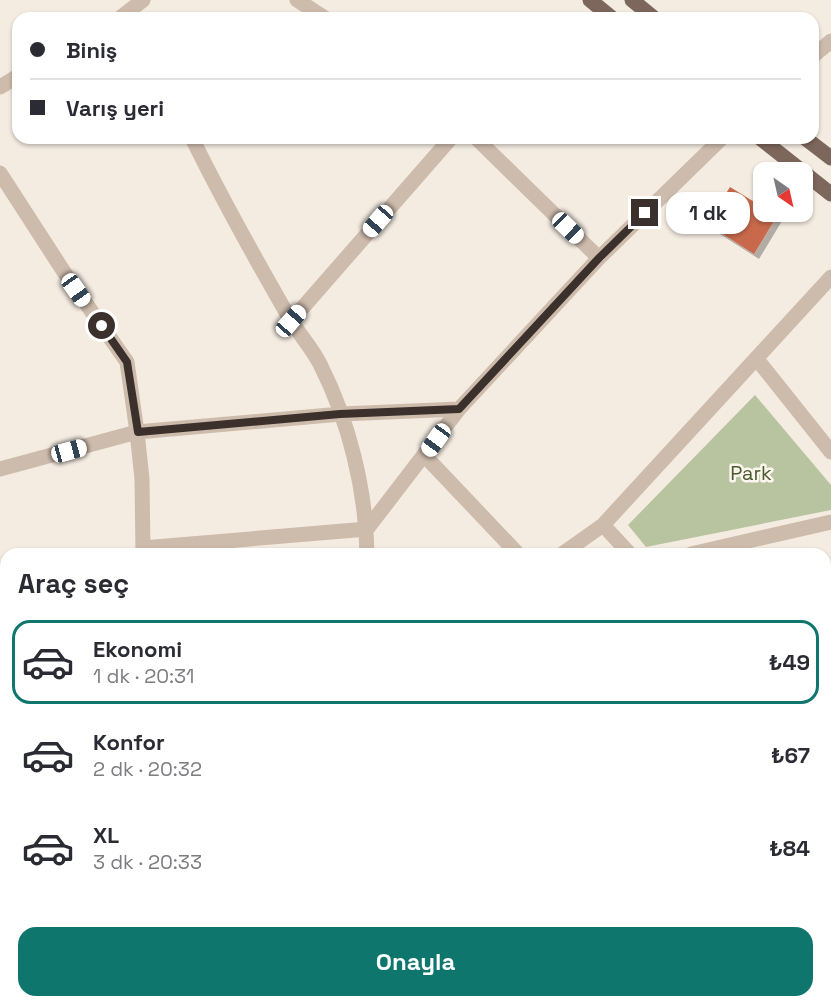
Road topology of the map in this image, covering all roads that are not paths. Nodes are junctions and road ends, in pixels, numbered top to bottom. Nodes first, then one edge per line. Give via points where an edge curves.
1 (143, 0) edge
2 (297, 0) edge
3 (590, 0) edge
4 (632, 0) edge
5 (127, 12) edge
6 (316, 12) edge
7 (605, 12) edge
8 (647, 12) edge
9 (831, 41) edge
10 (819, 51) edge
11 (195, 144) edge
12 (446, 144) edge
13 (482, 144) edge
14 (716, 144) edge
15 (767, 144) edge
16 (813, 144) edge
17 (831, 158) edge
18 (0, 173) edge
19 (831, 195) edge
20 (599, 258) junction
21 (831, 277) edge
22 (291, 321) junction
23 (756, 358) junction
24 (459, 409) junction
25 (340, 414) junction
26 (138, 432) junction
27 (831, 452) edge
28 (424, 456) junction
29 (0, 469) edge
30 (831, 522) edge
31 (603, 525) junction
32 (367, 530) junction
33 (143, 548) edge
34 (165, 548) edge
35 (367, 548) edge
36 (512, 548) edge
37 (570, 548) edge
38 (624, 548) edge
39 (717, 548) edge

1 - 5 street
2 - 6 street
3 - 7 main road
4 - 8 main road
9 - 10 street
11 - 22 street
12 - 22 street
13 - 20 street
14 - 20 street
15 - 19 main road
16 - 17 main road
18 - 26 street via 127,362
20 - 24 street
21 - 23 street
22 - 25 street via 320,363
23 - 27 street
23 - 31 street
24 - 25 street
24 - 28 street
25 - 26 street
25 - 32 street via 357,472
26 - 29 street
26 - 33 street
28 - 32 street
28 - 36 street
30 - 39 street
31 - 37 street
31 - 38 street
32 - 34 street
32 - 35 street

